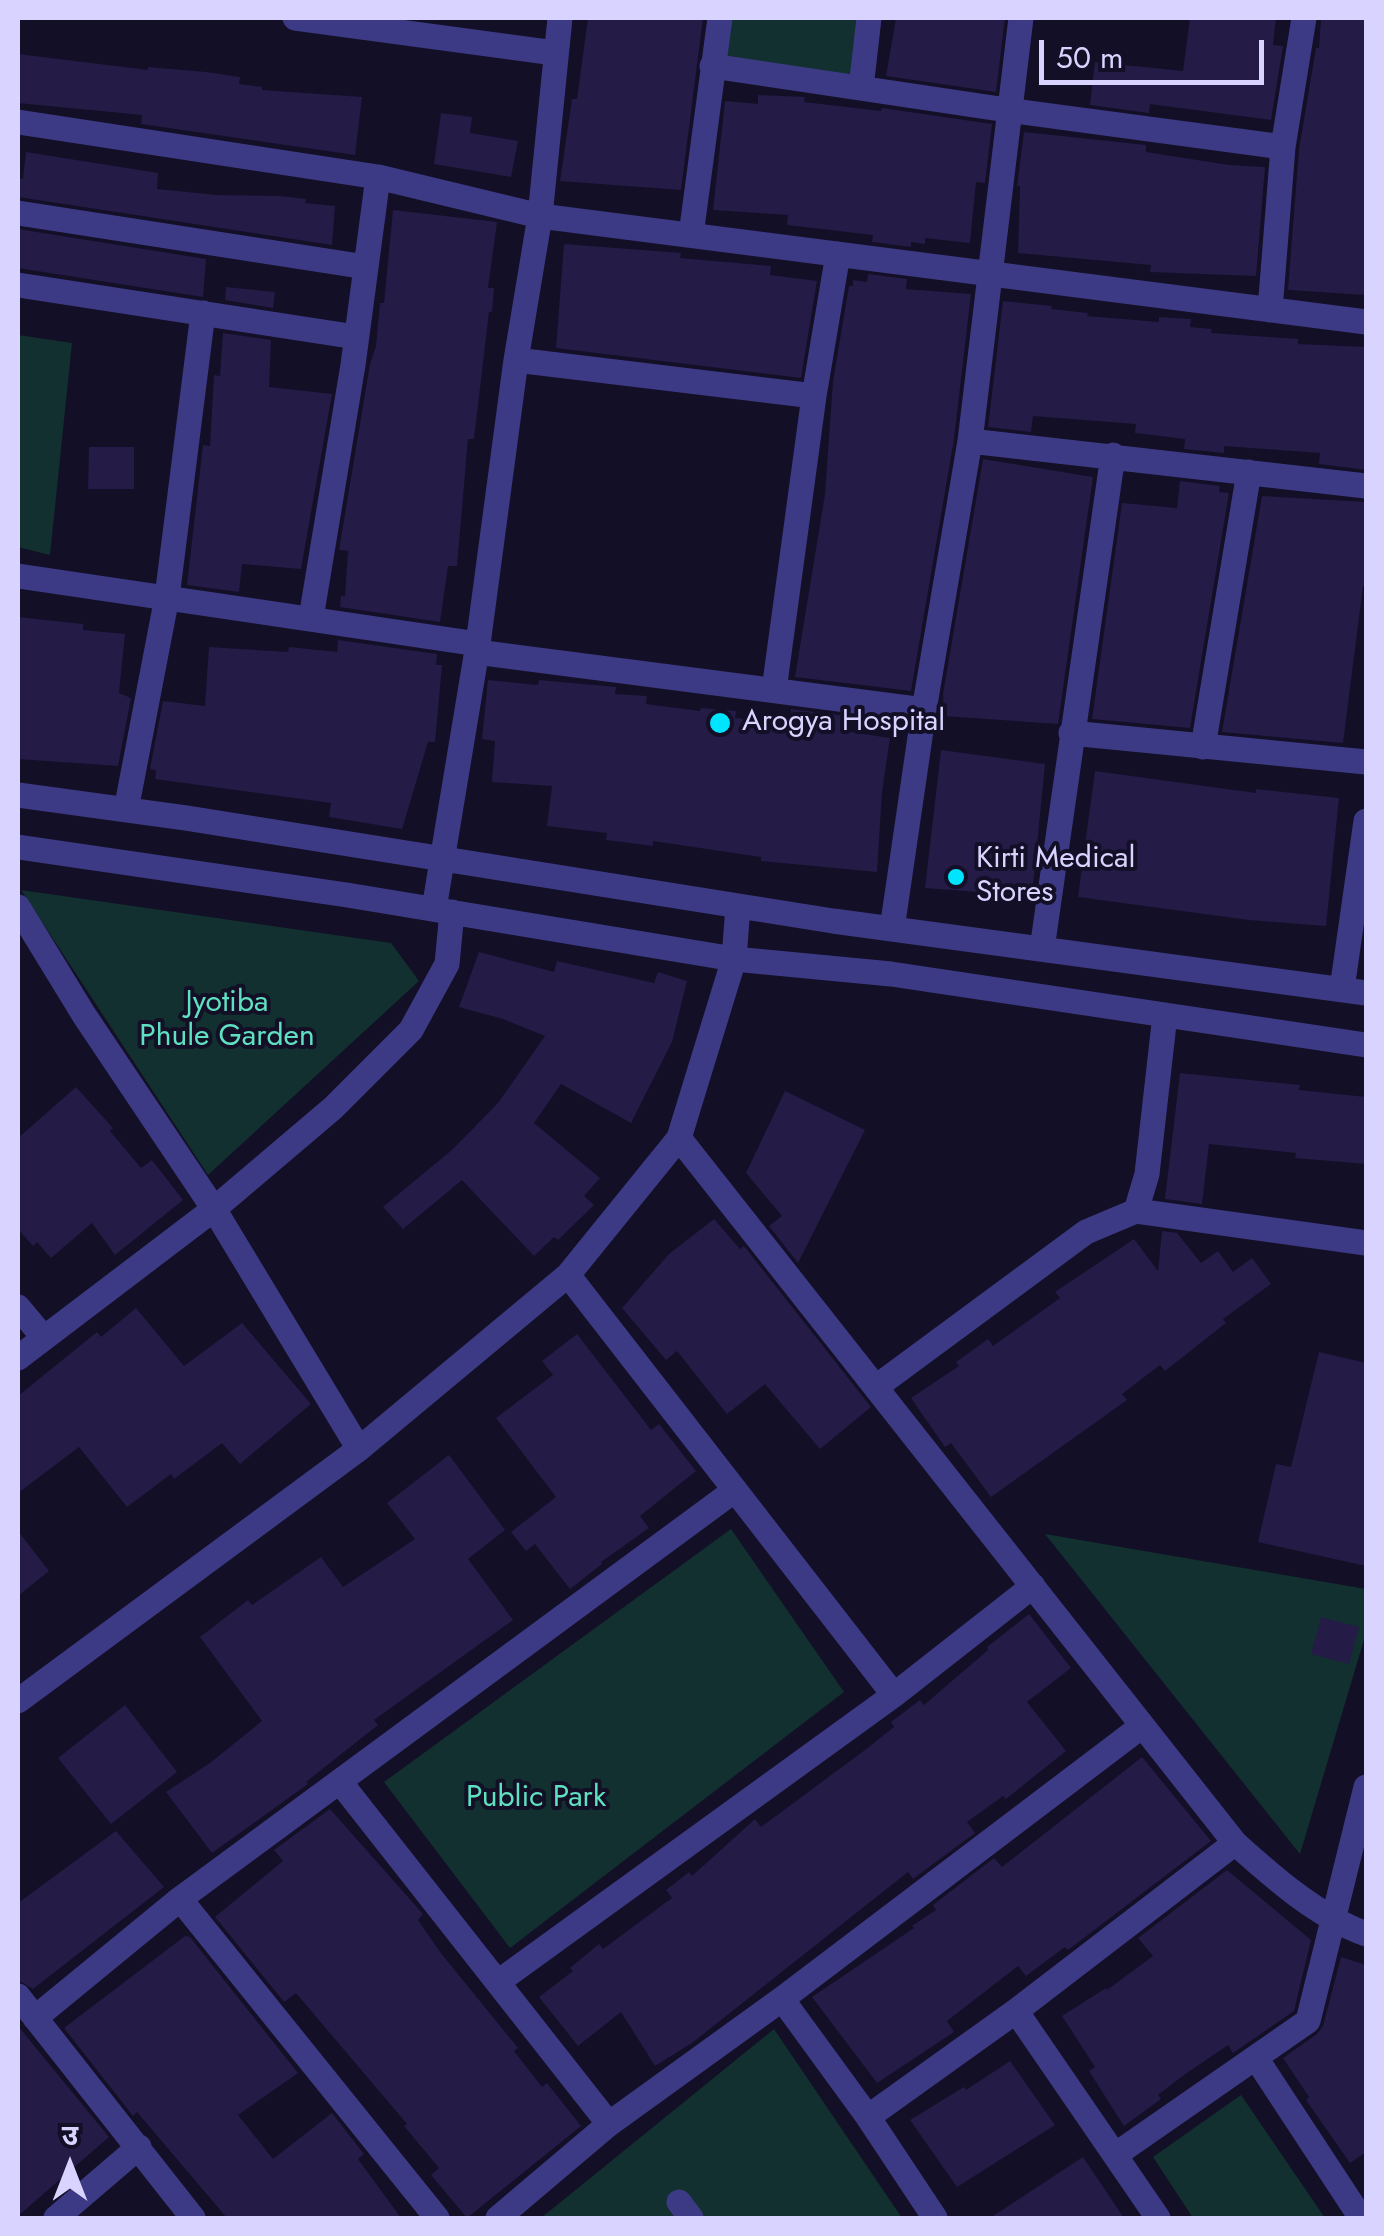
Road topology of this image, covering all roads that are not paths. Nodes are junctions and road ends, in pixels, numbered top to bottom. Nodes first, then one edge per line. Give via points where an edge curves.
1 (295, 18) edge
2 (560, 18) edge
3 (720, 18) edge
4 (869, 18) edge
5 (1021, 18) edge
6 (1304, 18) edge
7 (555, 53) junction
8 (712, 66) junction
9 (861, 88) junction
10 (1007, 110) junction
11 (18, 122) edge
12 (1283, 146) junction
13 (378, 178) junction
14 (18, 213) edge
15 (540, 216) junction
16 (691, 235) junction
17 (838, 254) junction
18 (366, 268) junction
19 (990, 274) junction
20 (18, 285) edge
21 (1270, 310) junction
22 (203, 313) junction
23 (1366, 322) edge
24 (356, 337) junction
25 (516, 360) junction
26 (814, 396) junction
27 (970, 440) junction
28 (1112, 455) junction
29 (1249, 472) junction
30 (1366, 486) edge
31 (18, 576) edge
32 (167, 597) junction
33 (311, 618) junction
34 (477, 648) junction
35 (774, 690) junction
36 (924, 710) junction
37 (1071, 733) junction
38 (1203, 747) junction
39 (1366, 762) edge
40 (18, 795) edge
41 (126, 810) junction
42 (1366, 821) edge
43 (18, 847) edge
44 (443, 859) junction
45 (738, 906) junction
46 (18, 907) edge
47 (443, 911) junction
48 (892, 929) junction
49 (1042, 949) junction
50 (734, 959) junction
51 (1354, 991) edge
52 (1165, 1014) junction
53 (1366, 1045) edge
54 (679, 1138) junction
55 (214, 1210) junction
56 (1136, 1212) junction
57 (1366, 1243) edge
58 (568, 1275) junction
59 (18, 1307) edge
60 (44, 1338) junction
61 (18, 1358) edge
62 (876, 1386) junction
63 (359, 1449) junction
64 (735, 1490) junction
65 (1033, 1586) junction
66 (894, 1696) junction
67 (18, 1700) edge
68 (1142, 1726) junction
69 (340, 1782) junction
70 (1366, 1787) edge
71 (1235, 1843) junction
72 (180, 1899) junction
73 (1336, 1920) junction
74 (1366, 1934) edge
75 (498, 1982) junction
76 (18, 1996) edge
77 (782, 1999) junction
78 (1016, 2011) junction
79 (35, 2018) junction
80 (1256, 2058) junction
81 (868, 2117) junction
82 (609, 2124) junction
83 (139, 2147) junction
84 (1115, 2154) junction
85 (56, 2218) edge
86 (192, 2218) edge
87 (438, 2218) edge
88 (498, 2218) edge
89 (935, 2218) edge
90 (1158, 2218) edge
91 (1361, 2218) edge

1 - 7 street
2 - 7 street
3 - 8 street
4 - 9 street
5 - 10 street
6 - 12 street
7 - 15 street
8 - 9 street
8 - 16 street
9 - 10 street
10 - 12 street
10 - 19 street
11 - 13 street
12 - 21 street
13 - 15 street
13 - 18 street
14 - 18 street
15 - 16 street
15 - 25 street
16 - 17 street
17 - 19 street
17 - 26 street
18 - 24 street
19 - 21 street
19 - 27 street
20 - 22 street
21 - 23 street
22 - 24 street
22 - 32 street
24 - 33 street
25 - 26 street
25 - 34 street
26 - 35 street
27 - 28 street
27 - 36 street
28 - 29 street
28 - 37 street
29 - 30 street
29 - 38 street
31 - 32 street
32 - 33 street
32 - 41 street
33 - 34 street
34 - 35 street
34 - 44 street
35 - 36 street
36 - 48 street
37 - 38 street
37 - 49 street
38 - 39 street
40 - 41 street
41 - 44 street
42 - 51 street
43 - 47 street
44 - 45 street
44 - 47 street
45 - 48 street
45 - 50 street
46 - 55 street
47 - 50 street
47 - 55 street via 447,964 411,1030
48 - 49 street
49 - 51 street
50 - 52 street
50 - 54 street
52 - 53 street
52 - 56 street via 1147,1174
54 - 58 street
54 - 62 street
55 - 60 street
55 - 63 street
56 - 57 street
56 - 62 street via 1086,1232
58 - 63 street
58 - 64 street
59 - 60 street
60 - 61 street
62 - 65 street
63 - 67 street
64 - 66 street
64 - 69 street
65 - 66 street
65 - 68 street
66 - 75 street
68 - 71 street
68 - 77 street
69 - 72 street
69 - 75 street
70 - 73 street
71 - 73 street
71 - 78 street
72 - 79 street
72 - 87 street
73 - 74 street
73 - 80 street via 1308,2021
75 - 82 street
76 - 79 street
77 - 81 street
77 - 82 street
78 - 81 street
78 - 84 street
79 - 83 street
80 - 84 street
80 - 91 street
81 - 89 street
82 - 88 street
83 - 85 street
83 - 86 street
84 - 90 street

